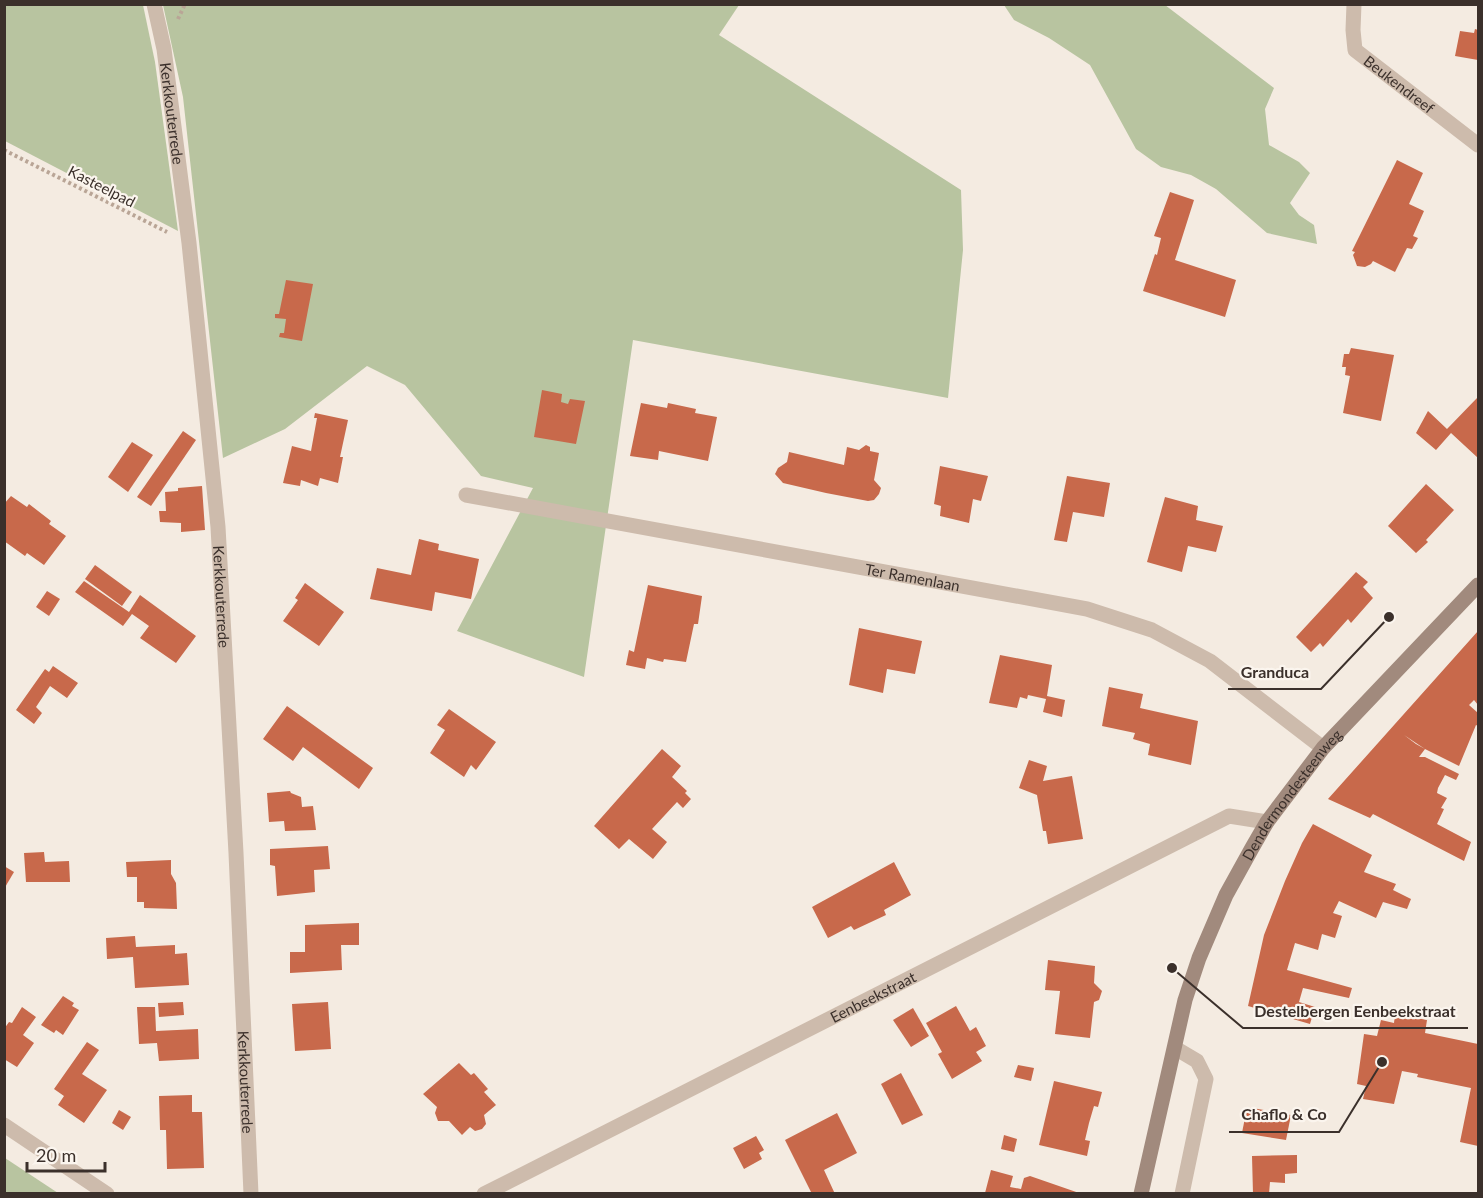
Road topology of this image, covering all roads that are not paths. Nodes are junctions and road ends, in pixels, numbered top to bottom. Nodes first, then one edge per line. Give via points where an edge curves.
1 (154, 4) edge
2 (1354, 4) edge
3 (1479, 145) edge
4 (466, 495) dead end
5 (1479, 585) edge
6 (1323, 748) junction
7 (1267, 822) junction
8 (1175, 1048) junction
9 (4, 1125) edge
10 (107, 1194) edge
11 (250, 1194) edge
12 (484, 1194) edge
13 (1141, 1194) edge
14 (1182, 1194) edge

1 - 11 street, Kerkkouterrede via 164,49 189,243 218,527
2 - 3 street, Beukendreef via 1355,50
4 - 6 street, Ter Ramenlaan via 1087,609 1152,630 1210,662
5 - 6 main road, Dendermondesteenweg
6 - 7 main road, Dendermondesteenweg
7 - 8 main road, Dendermondesteenweg via 1226,895 1199,957
7 - 12 street, Eenbeekstraat via 1229,816
8 - 13 main road, Dendermondesteenweg
8 - 14 street via 1197,1061 1206,1079
9 - 10 street

